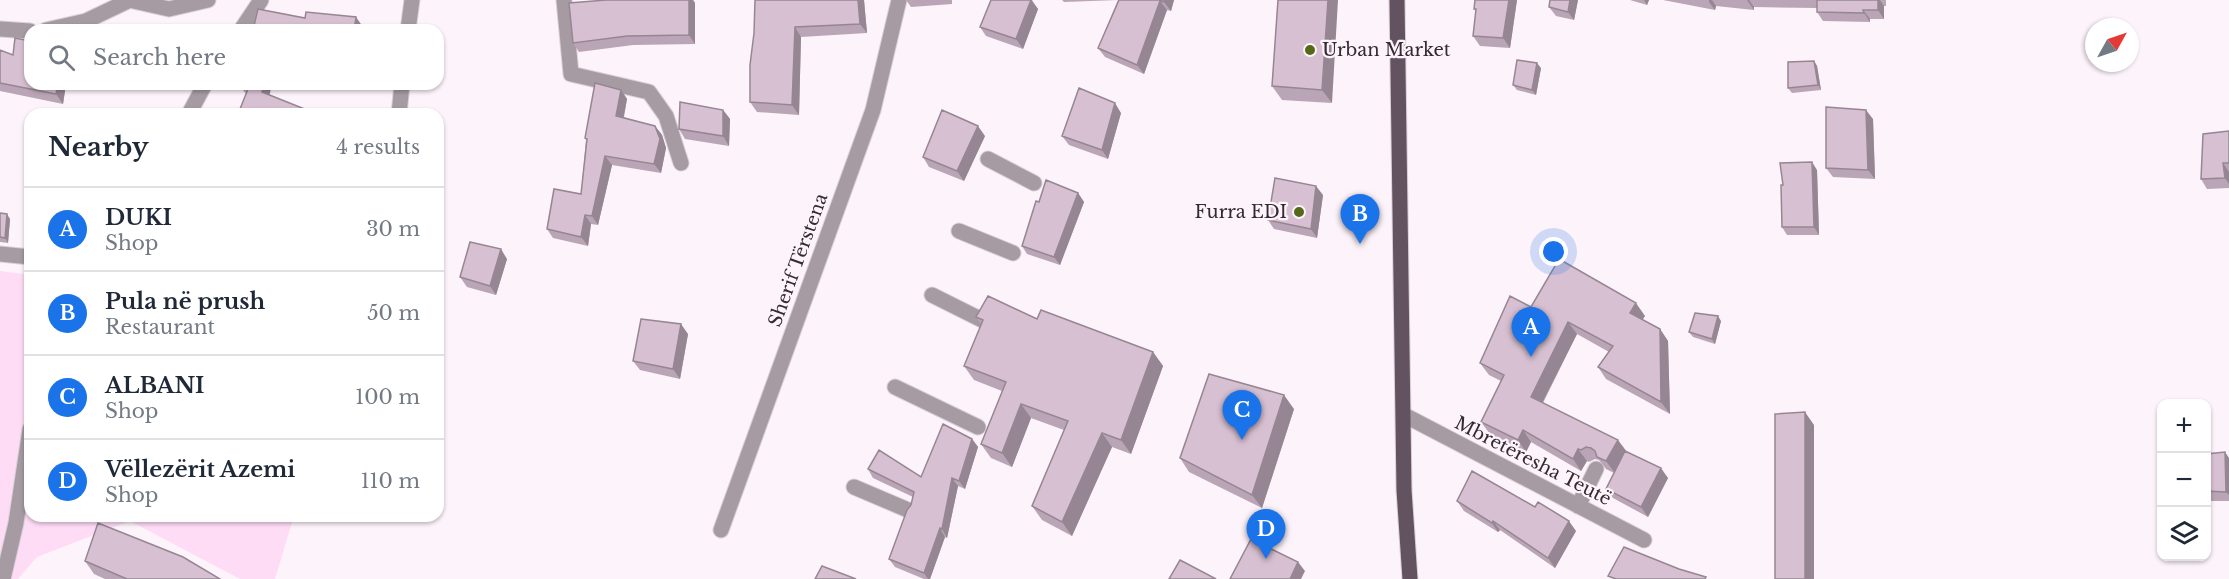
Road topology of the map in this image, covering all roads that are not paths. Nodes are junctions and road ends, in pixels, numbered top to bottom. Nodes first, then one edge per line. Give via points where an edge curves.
1 (130, 0) edge
2 (208, 0) edge
3 (261, 0) edge
4 (412, 0) edge
5 (564, 0) edge
6 (899, 0) edge
7 (1397, 0) edge
8 (73, 24) edge
9 (245, 24) edge
10 (409, 24) edge
11 (0, 29) edge
12 (24, 31) edge
13 (202, 90) edge
14 (401, 90) edge
15 (192, 108) edge
16 (400, 108) edge
17 (988, 159) dead end
18 (681, 163) dead end
19 (1034, 183) dead end
20 (959, 231) dead end
21 (1013, 253) dead end
22 (0, 254) edge
23 (24, 256) edge
24 (932, 296) dead end
25 (982, 320) edge
26 (895, 387) dead end
27 (1404, 416) junction
28 (978, 427) dead end
29 (24, 469) edge
30 (1596, 469) edge
31 (854, 487) dead end
32 (1578, 506) junction
33 (908, 510) edge
34 (721, 530) dead end
35 (1644, 540) dead end
36 (3, 579) edge
37 (1410, 579) edge

1 - 2 street via 169,9
1 - 8 street
3 - 9 street
4 - 10 street
5 - 18 street via 571,74 649,92 666,116
6 - 34 street, Sherif Tërstena via 873,110
7 - 27 main road
11 - 12 street
13 - 15 street
14 - 16 street
17 - 19 street
20 - 21 street
22 - 23 street
24 - 25 street
26 - 28 street
27 - 32 street, Mbretëresha Teutë
27 - 37 main road
29 - 36 street
30 - 32 street
31 - 33 street
32 - 35 street, Mbretëresha Teutë

